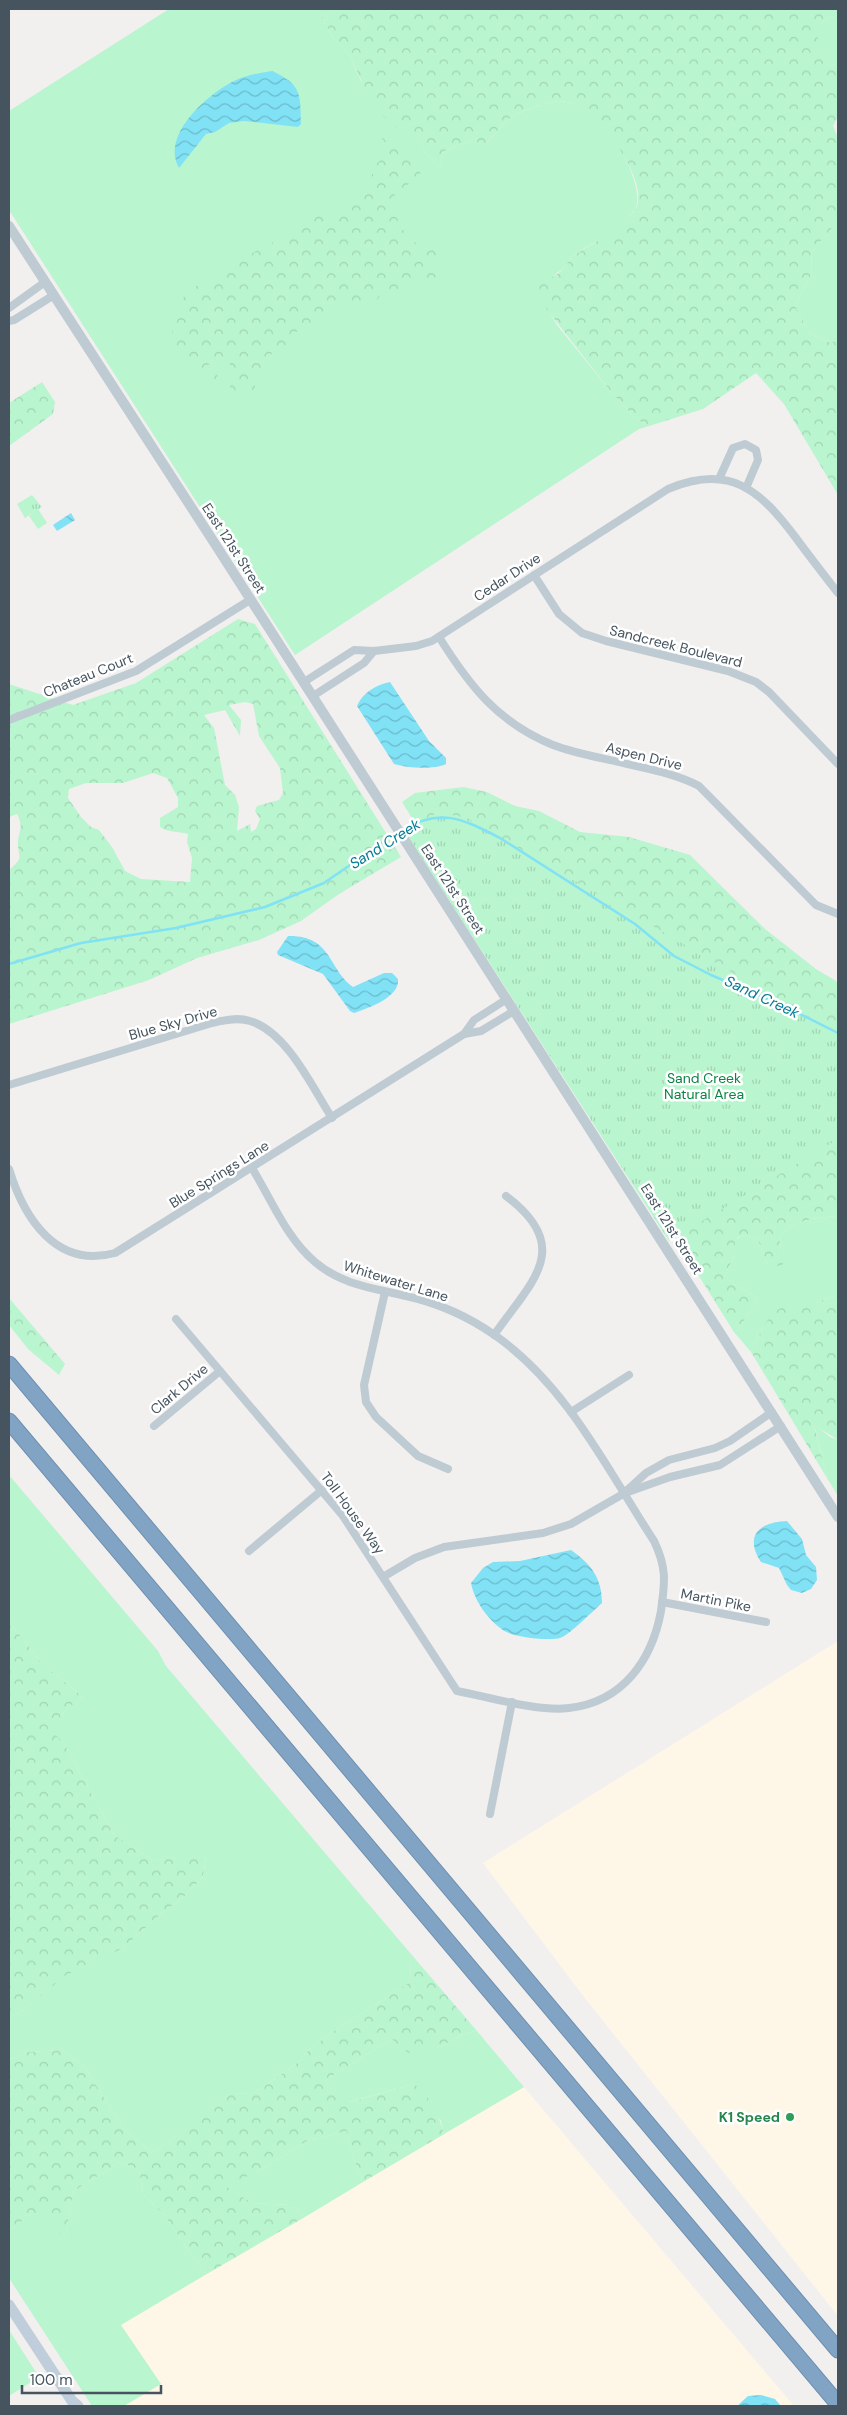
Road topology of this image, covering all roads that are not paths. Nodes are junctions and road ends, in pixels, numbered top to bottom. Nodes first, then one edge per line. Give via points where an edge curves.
1 (9, 226) edge
2 (46, 282) junction
3 (54, 295) junction
4 (9, 308) edge
5 (9, 321) edge
6 (720, 479) junction
7 (746, 488) junction
8 (534, 575) junction
9 (838, 593) edge
10 (250, 600) junction
11 (438, 637) junction
12 (374, 651) junction
13 (304, 682) junction
14 (313, 696) junction
15 (9, 720) edge
16 (838, 764) edge
17 (838, 914) edge
18 (507, 999) junction
19 (514, 1011) junction
20 (464, 1034) junction
21 (9, 1085) edge
22 (332, 1118) junction
23 (252, 1168) junction
24 (9, 1169) edge
25 (506, 1196) dead end
26 (385, 1292) junction
27 (176, 1318) dead end
28 (494, 1335) junction
29 (9, 1364) edge
30 (220, 1371) junction
31 (629, 1375) dead end
32 (571, 1412) junction
33 (772, 1412) junction
34 (9, 1421) edge
35 (154, 1426) dead end
36 (781, 1426) junction
37 (448, 1469) dead end
38 (322, 1490) junction
39 (624, 1494) junction
40 (838, 1517) edge
41 (249, 1552) dead end
42 (383, 1577) junction
43 (662, 1602) junction
44 (766, 1622) dead end
45 (512, 1702) junction
46 (490, 1814) dead end
47 (9, 2305) edge
48 (838, 2350) edge
49 (838, 2404) edge
50 (75, 2405) edge

1 - 2 street, East 121st Street
2 - 3 street, East 121st Street
2 - 4 street
3 - 5 street
3 - 10 street, East 121st Street
6 - 7 street, Cedar Drive
6 - 7 street via 733,448 745,444 756,450 758,460
6 - 8 street, Cedar Drive via 692,480 668,489
7 - 9 street, Cedar Drive via 769,504
8 - 11 street, Cedar Drive
8 - 16 street, Sandcreek Boulevard via 567,622 582,633 728,671 756,682
10 - 13 street, East 121st Street
10 - 15 street, Chateau Court via 136,671
11 - 12 street, Cedar Drive via 416,646
11 - 17 street, Aspen Drive via 463,676 513,724 554,746 675,775 699,786 811,900 822,909
12 - 13 street, Cedar Drive via 354,650
12 - 14 street via 364,663
13 - 14 street, East 121st Street
14 - 18 street, East 121st Street
18 - 19 street, East 121st Street
18 - 20 street, Blue Springs Lane via 474,1020
19 - 20 street, Blue Springs Lane via 481,1031
19 - 33 street, East 121st Street
20 - 22 street, Blue Springs Lane
21 - 22 street, Blue Sky Drive via 212,1023 236,1019 265,1028 283,1043
22 - 23 street, Blue Springs Lane
23 - 24 street, Blue Springs Lane via 123,1249 94,1257 68,1252 42,1231 18,1198
23 - 26 street, Whitewater Lane via 294,1238 314,1261 340,1279
25 - 28 street via 530,1218 544,1249 536,1275
26 - 28 street, Whitewater Lane via 406,1295 442,1308
26 - 37 street via 364,1385 366,1402 376,1417 418,1456
27 - 30 street, Toll House Way
28 - 32 street, Whitewater Lane via 532,1365
29 - 48 highway
30 - 35 street, Clark Drive
30 - 38 street, Toll House Way
31 - 32 street
32 - 39 street, Whitewater Lane
33 - 36 street, East 121st Street
33 - 39 street via 715,1448 669,1460 646,1473
34 - 49 highway
36 - 39 street via 720,1465 670,1477
36 - 40 street, East 121st Street
38 - 41 street
38 - 42 street, Toll House Way via 352,1528
39 - 42 street via 558,1529 444,1546
39 - 43 street, Whitewater Lane via 654,1541 664,1564
42 - 45 street, Toll House Way via 457,1691
43 - 44 street, Martin Pike
43 - 45 street, Toll House Way via 649,1652 637,1670 614,1692 594,1702 570,1708
45 - 46 street
47 - 50 main road

